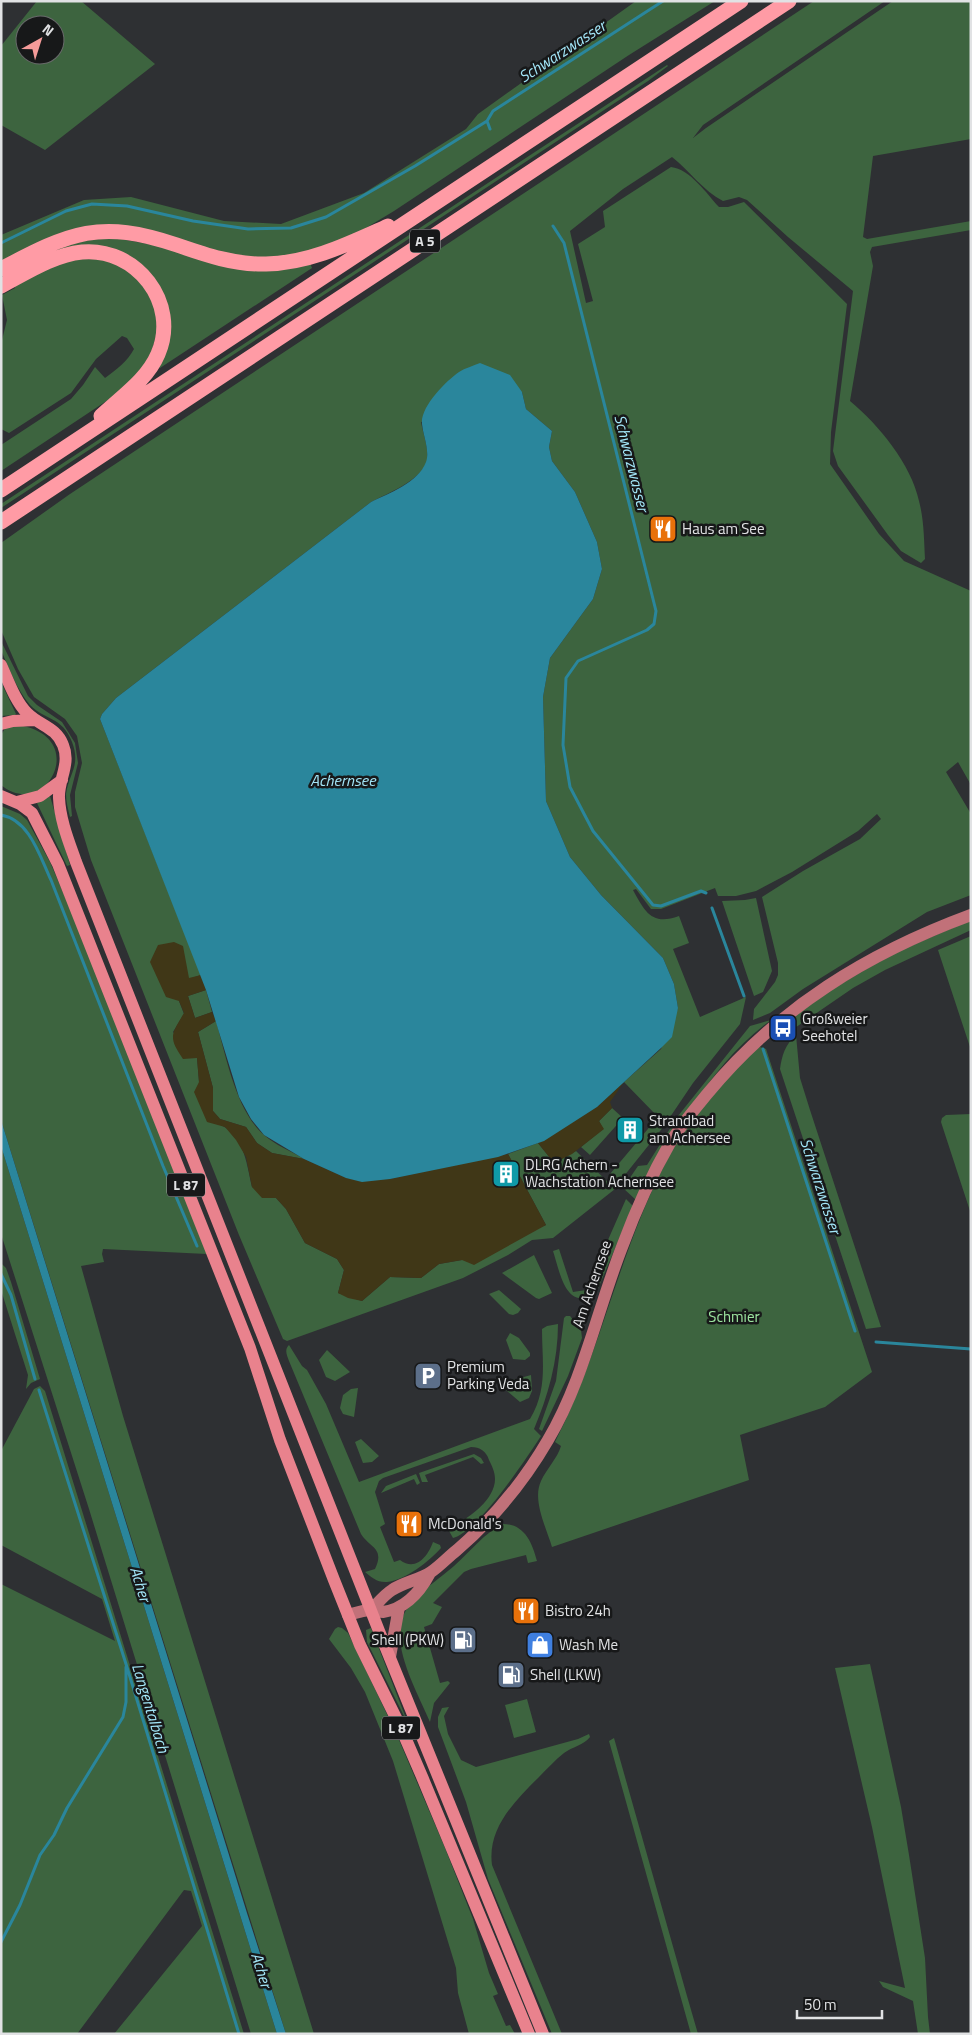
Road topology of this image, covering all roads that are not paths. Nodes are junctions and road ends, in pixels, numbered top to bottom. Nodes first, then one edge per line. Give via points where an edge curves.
1 (741, 1) edge
2 (788, 1) edge
3 (430, 207) junction
4 (1, 269) edge
5 (1, 286) edge
6 (64, 449) junction
7 (1, 490) edge
8 (1, 522) edge
9 (1, 665) edge
10 (36, 720) junction
11 (1, 724) edge
12 (62, 780) junction
13 (1, 796) edge
14 (17, 802) junction
15 (971, 915) edge
16 (430, 1573) junction
17 (399, 1607) junction
18 (371, 1610) junction
19 (348, 1615) junction
20 (390, 1657) junction
21 (529, 2034) edge
22 (543, 2034) edge

1 - 3 highway, A 5
2 - 8 highway, A 5
3 - 4 highway via 326,253 291,262 235,262 144,234 113,231 62,239
3 - 6 highway, A 5
5 - 6 highway via 63,256 103,252 119,257 140,271 150,282 160,304 164,332 151,368
6 - 7 highway, A 5
9 - 10 main road via 22,708
10 - 11 main road via 13,720
10 - 12 main road via 52,729 63,743 66,761
12 - 14 main road via 40,796
12 - 18 main road, L 87 via 60,809 73,854
13 - 14 main road
14 - 19 main road, L 87 via 32,813 41,828 98,961 250,1348 280,1440
15 - 16 street, Am Achernsee via 894,947 803,1002 750,1046 688,1117 638,1205 570,1396 549,1439 504,1504 481,1530
16 - 17 street via 424,1585
16 - 18 street via 390,1590
17 - 18 street via 381,1612
17 - 20 street
18 - 19 street
18 - 20 main road, L 87
19 - 21 main road, L 87 via 409,1745
20 - 22 main road, L 87

